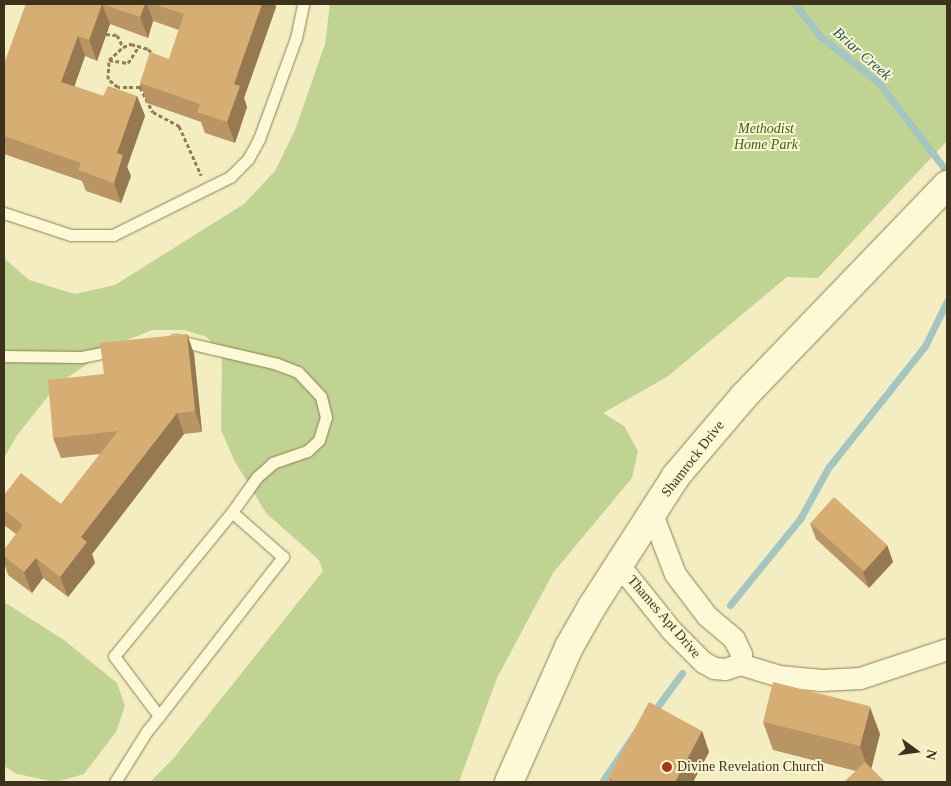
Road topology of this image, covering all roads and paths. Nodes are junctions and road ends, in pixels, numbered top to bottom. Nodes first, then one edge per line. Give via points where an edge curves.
1 (303, 4) edge
2 (122, 29) edge
3 (106, 34) dead end
4 (117, 36) junction
5 (139, 46) junction
6 (122, 47) junction
7 (109, 60) junction
8 (154, 70) junction
9 (160, 71) edge
10 (117, 86) junction
11 (140, 87) junction
12 (115, 93) edge
13 (193, 157) dead end
14 (947, 185) edge
15 (4, 213) edge
16 (160, 339) edge
17 (131, 343) edge
18 (4, 356) edge
19 (232, 512) junction
20 (652, 514) junction
21 (619, 565) junction
22 (947, 649) edge
23 (740, 664) junction
24 (159, 716) junction
25 (115, 782) edge
26 (509, 782) edge

1 - 15 lane via 296,38 260,139 248,159 230,177 113,235 71,235
2 - 4 path
3 - 4 path
4 - 6 path
5 - 6 path
5 - 7 path via 128,63
5 - 8 path via 153,54
6 - 7 path
7 - 10 path via 108,79
8 - 9 path
8 - 11 path
10 - 11 path
10 - 12 path
11 - 13 path via 153,112 179,126
14 - 20 street, Shamrock Drive via 744,396 676,476
16 - 19 lane via 184,340 277,364 298,372 321,397 326,417 319,440 307,451 273,463 257,477
17 - 18 lane via 108,354 81,358
19 - 24 lane via 114,656
19 - 24 lane via 283,557
20 - 21 street, Shamrock Drive
20 - 23 street via 674,574 707,616 734,639 741,654
21 - 23 street, Thames Apt Drive via 671,630 703,662 725,669
21 - 26 street, Shamrock Drive via 569,647
22 - 23 street, Thames Apt Drive via 860,678 821,680 779,676
24 - 25 lane

